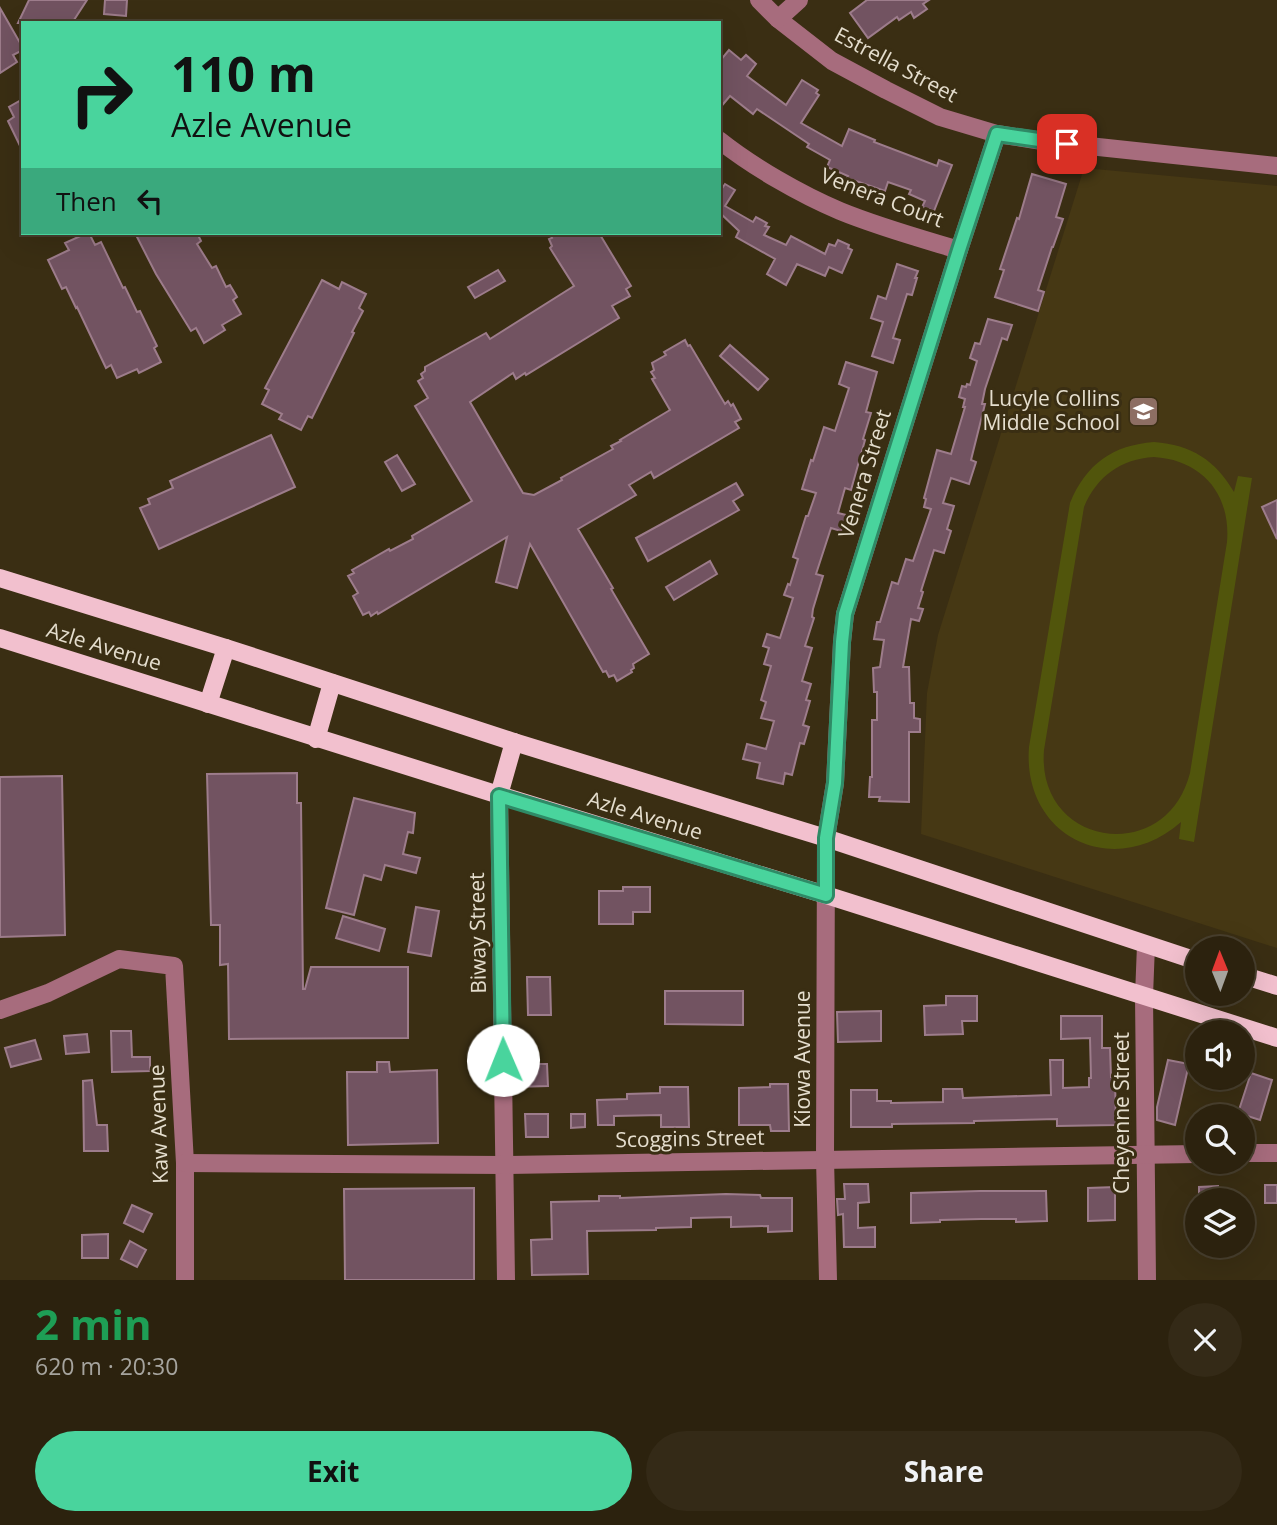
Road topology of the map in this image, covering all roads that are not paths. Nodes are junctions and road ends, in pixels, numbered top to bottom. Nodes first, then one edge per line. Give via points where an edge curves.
1 (759, 0) edge
2 (799, 0) edge
3 (778, 19) junction
4 (997, 134) junction
5 (721, 141) edge
6 (1277, 166) edge
7 (959, 250) junction
8 (0, 578) edge
9 (0, 638) edge
10 (226, 648) junction
11 (332, 683) junction
12 (208, 704) junction
13 (316, 739) junction
14 (514, 742) junction
15 (499, 796) junction
16 (826, 838) junction
17 (826, 895) junction
18 (1146, 945) junction
19 (1185, 957) edge
20 (1255, 979) edge
21 (1277, 986) edge
22 (1144, 996) junction
23 (0, 1010) edge
24 (1277, 1038) edge
25 (1255, 1153) edge
26 (1277, 1153) edge
27 (1185, 1154) edge
28 (1145, 1155) junction
29 (825, 1159) junction
30 (185, 1163) junction
31 (504, 1165) junction
32 (185, 1280) edge
33 (506, 1280) edge
34 (828, 1280) edge
35 (1147, 1280) edge

1 - 3 street, Estrella Street
2 - 3 street
3 - 4 street, Estrella Street via 832,61 886,90 940,117
4 - 6 street, Estrella Street
4 - 7 street, Venera Street
5 - 7 street, Venera Court via 792,187 839,210
7 - 16 street, Venera Street via 845,614 835,783
8 - 10 main road, Azle Avenue
9 - 12 main road, Azle Avenue
10 - 11 main road, Azle Avenue
10 - 12 main road
11 - 13 main road
11 - 14 main road, Azle Avenue
12 - 13 main road, Azle Avenue
13 - 15 main road, Azle Avenue
14 - 15 main road
14 - 16 main road, Azle Avenue
15 - 17 main road, Azle Avenue
15 - 31 street, Biway Street
16 - 17 street, Kiowa Avenue
16 - 18 main road, Azle Avenue
17 - 22 main road, Azle Avenue
17 - 29 street, Kiowa Avenue
18 - 19 main road, Azle Avenue
18 - 22 street, Cheyenne Street
20 - 21 main road
22 - 24 main road, Azle Avenue
22 - 28 street, Cheyenne Street
23 - 30 street, Kaw Avenue via 118,959 174,967
25 - 26 street
27 - 28 street, Scoggins Street
28 - 29 street, Scoggins Street
28 - 35 street, Cheyenne Street
29 - 31 street, Scoggins Street
29 - 34 street, Kiowa Avenue
30 - 31 street, Scoggins Street
30 - 32 street, Kaw Avenue
31 - 33 street, Biway Street

